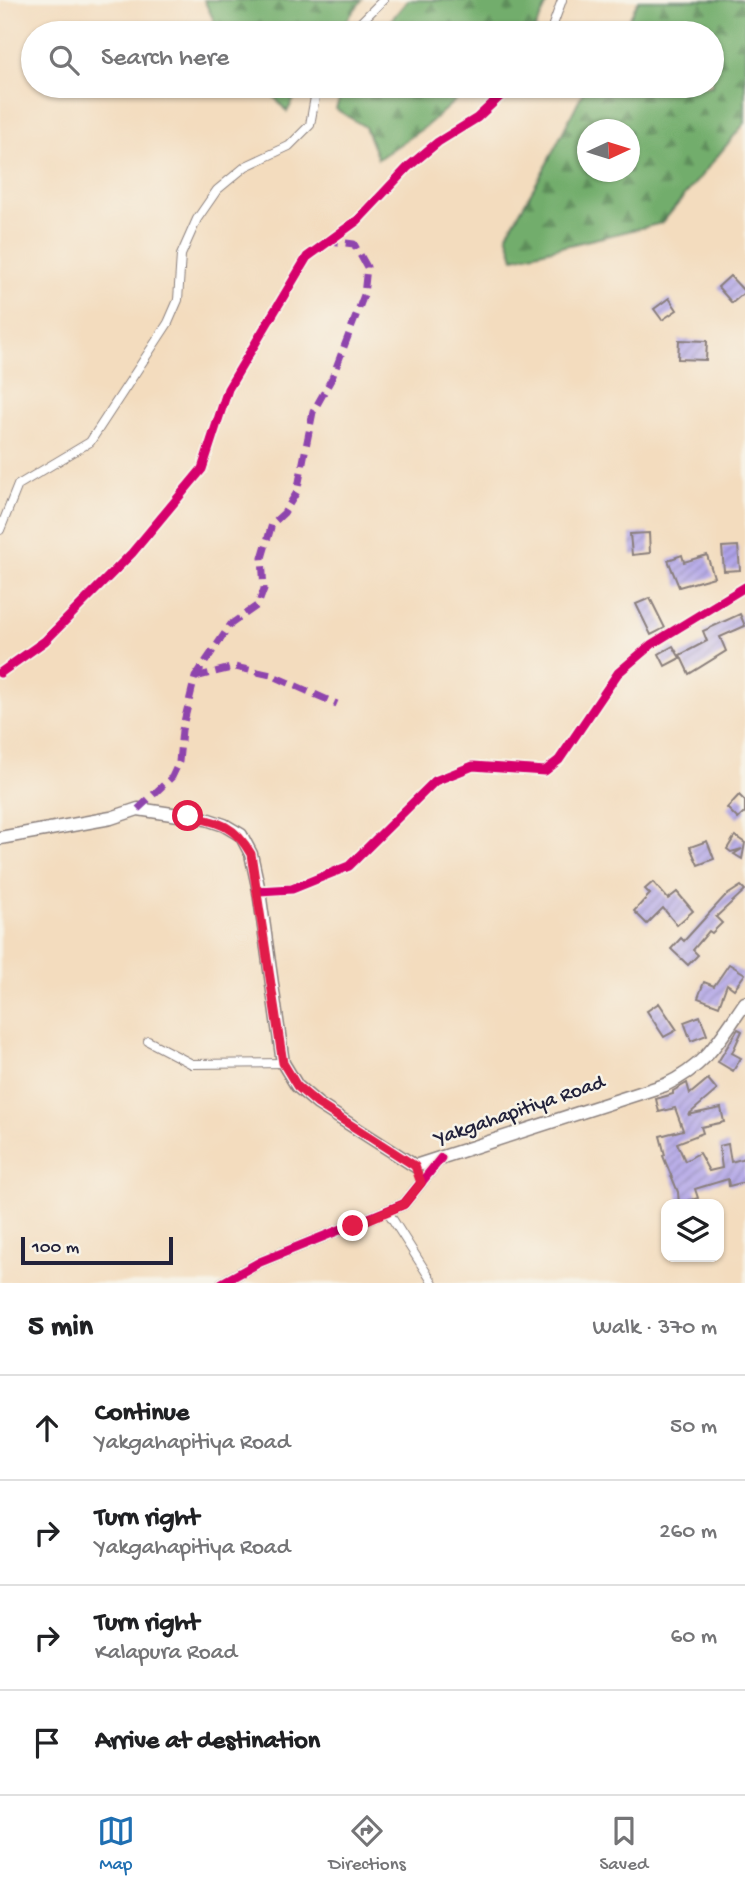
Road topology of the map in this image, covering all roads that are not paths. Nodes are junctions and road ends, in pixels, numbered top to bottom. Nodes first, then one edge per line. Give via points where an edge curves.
1 (383, 0) edge
2 (562, 0) edge
3 (362, 21) edge
4 (554, 21) edge
5 (315, 98) edge
6 (498, 98) edge
7 (0, 530) edge
8 (745, 587) edge
9 (0, 673) edge
10 (0, 838) edge
11 (259, 891) junction
12 (745, 1003) edge
13 (148, 1041) dead end
14 (283, 1063) junction
15 (440, 1158) junction
16 (415, 1166) junction
17 (421, 1183) junction
18 (388, 1212) junction
19 (222, 1283) edge
20 (433, 1283) edge

1 - 3 street
2 - 4 street
5 - 7 street via 310,125 289,146 246,166 217,190 181,255 178,300 168,323 90,442 18,485
6 - 9 street via 477,118 438,142 358,220 307,257 228,389 202,469 132,553 55,632
8 - 11 street via 652,644 618,673 559,760 545,771 473,766 435,781 349,866 292,889
10 - 11 main road, Yakgahapitiya Road via 138,809 206,819 240,835 251,854
11 - 14 main road, Yakgahapitiya Road
12 - 15 main road, Yakgahapitiya Road via 706,1059 689,1074 665,1086
13 - 14 street via 192,1064
14 - 16 main road, Yakgahapitiya Road via 297,1086 318,1104
15 - 16 main road, Yakgahapitiya Road
15 - 17 street
16 - 17 street
17 - 18 street via 404,1204
18 - 19 street via 260,1262
18 - 20 street

